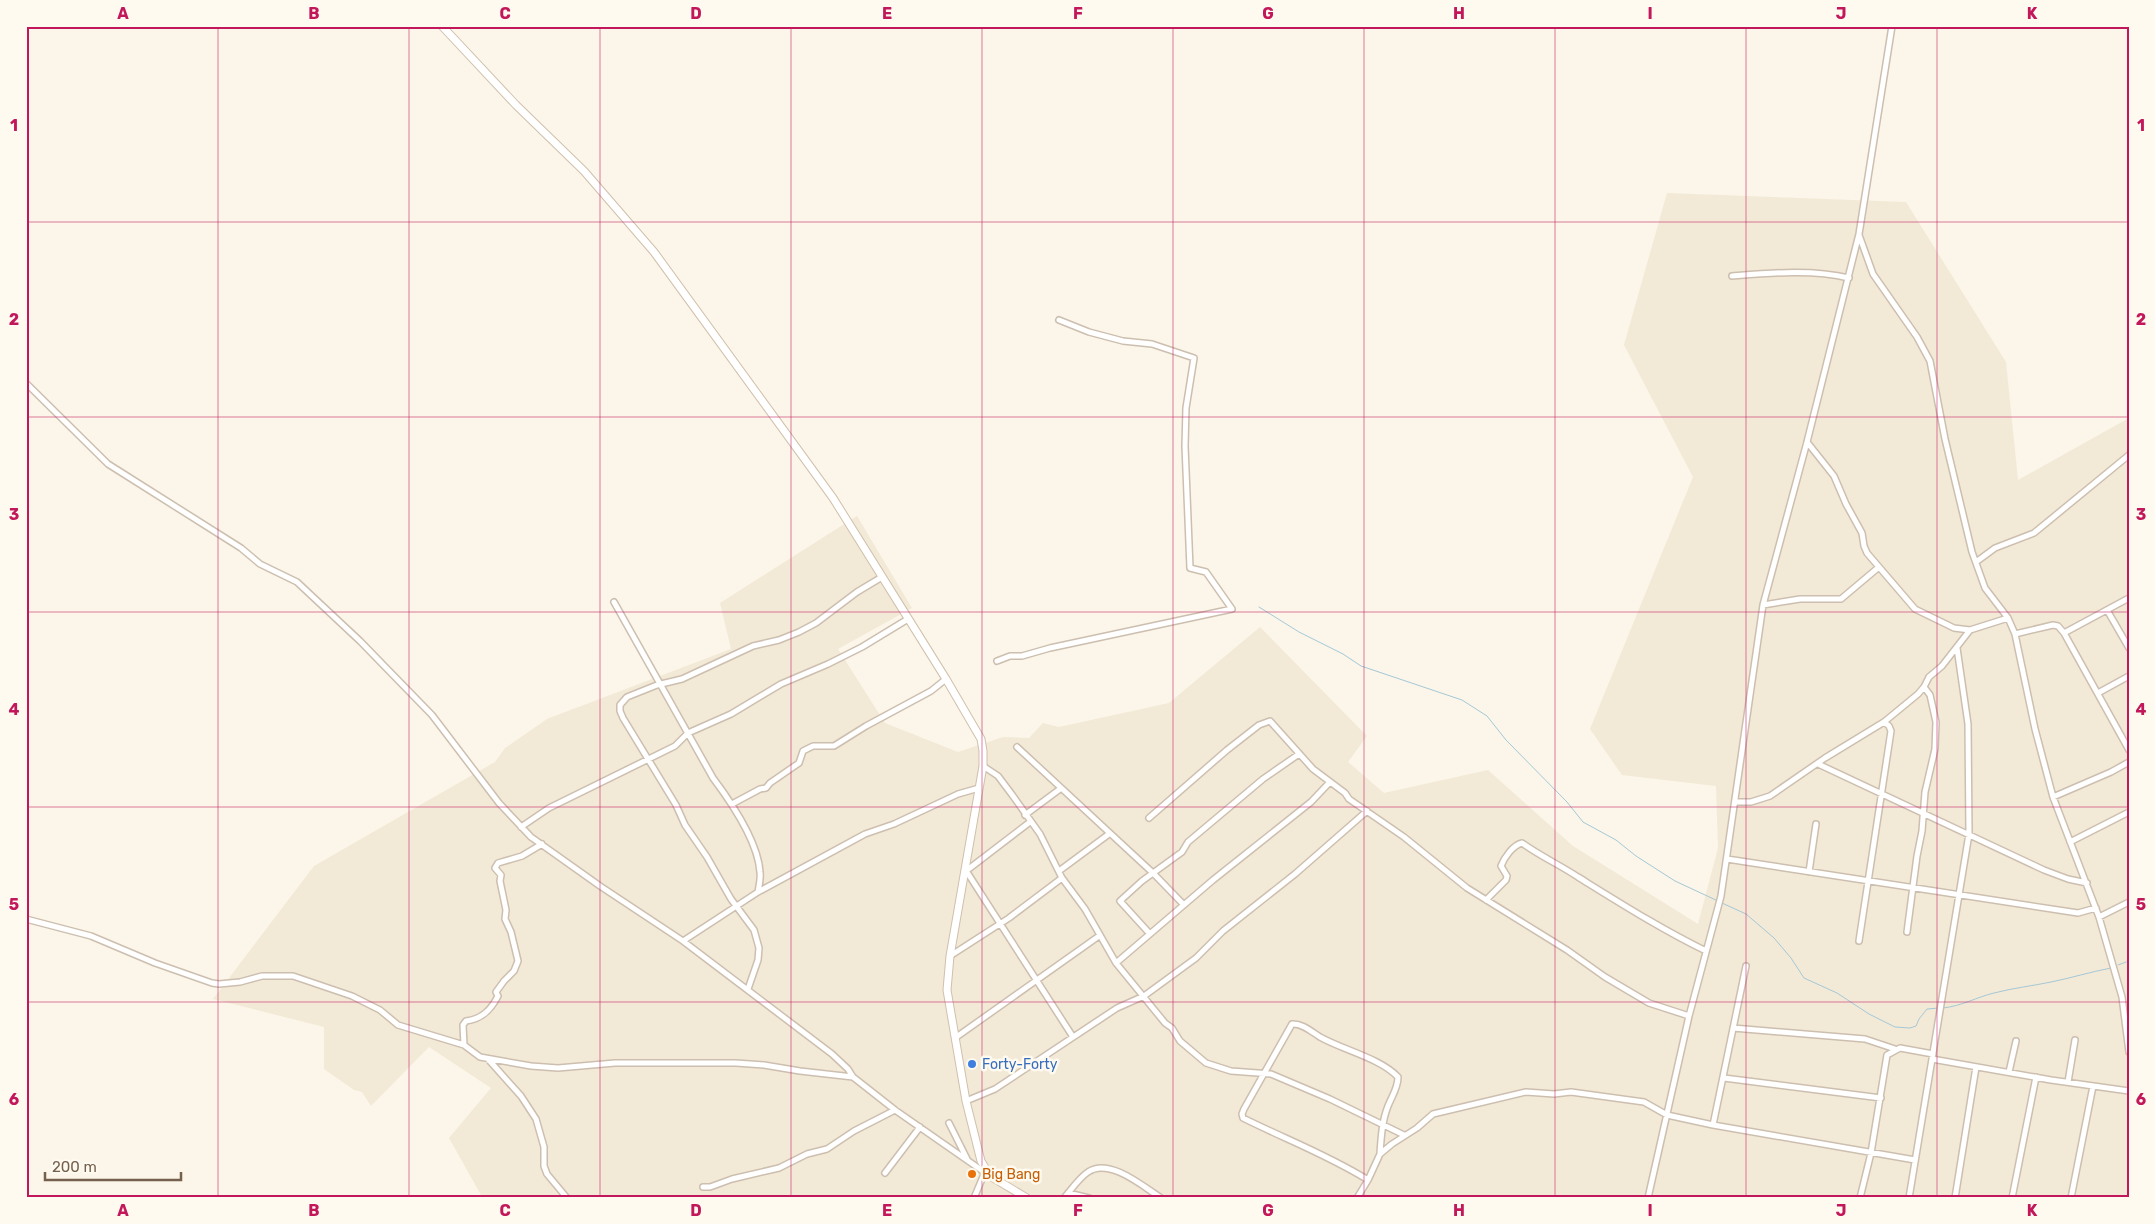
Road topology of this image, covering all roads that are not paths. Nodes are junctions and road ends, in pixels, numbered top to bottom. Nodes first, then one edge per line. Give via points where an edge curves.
1 (442, 26) edge
2 (1892, 26) edge
3 (1859, 234) junction
4 (1732, 276) dead end
5 (1849, 278) junction
6 (1059, 320) dead end
7 (26, 382) edge
8 (1807, 442) junction
9 (2129, 455) edge
10 (1976, 562) junction
11 (1879, 567) junction
12 (882, 577) junction
13 (2129, 598) edge
14 (614, 602) dead end
15 (1763, 605) junction
16 (2107, 610) junction
17 (2008, 618) junction
18 (908, 619) junction
19 (1970, 630) junction
20 (2064, 633) junction
21 (2015, 634) junction
22 (1957, 648) junction
23 (2129, 648) edge
24 (997, 661) dead end
25 (2129, 676) edge
26 (946, 679) junction
27 (659, 685) junction
28 (1924, 687) junction
29 (2098, 693) junction
30 (1884, 722) junction
31 (688, 733) junction
32 (1017, 747) dead end
33 (2129, 750) edge
34 (1299, 754) junction
35 (647, 760) junction
36 (2129, 762) edge
37 (1818, 764) junction
38 (983, 766) junction
39 (1329, 783) junction
40 (979, 788) junction
41 (1060, 789) junction
42 (1881, 793) junction
43 (2053, 797) junction
44 (1736, 802) junction
45 (732, 804) junction
46 (1367, 811) junction
47 (2129, 812) edge
48 (1923, 813) junction
49 (1025, 815) junction
50 (1149, 818) dead end
51 (1030, 822) junction
52 (1816, 824) dead end
53 (521, 827) junction
54 (1109, 834) junction
55 (1969, 834) junction
56 (2070, 842) junction
57 (542, 844) junction
58 (1726, 859) junction
59 (966, 870) junction
60 (1059, 871) junction
61 (1809, 872) junction
62 (1153, 873) junction
63 (1062, 878) junction
64 (1868, 881) junction
65 (2087, 883) junction
66 (1914, 889) junction
67 (758, 892) junction
68 (1959, 895) junction
69 (1486, 900) junction
70 (2129, 902) edge
71 (736, 905) junction
72 (1184, 905) junction
73 (2096, 908) junction
74 (2099, 917) junction
75 (26, 919) edge
76 (1000, 924) junction
77 (1908, 932) dead end
78 (1150, 934) junction
79 (1099, 936) junction
80 (683, 941) junction
81 (1859, 941) dead end
82 (1706, 951) junction
83 (950, 956) junction
84 (1116, 963) junction
85 (1746, 966) dead end
86 (1036, 980) junction
87 (748, 989) junction
88 (1144, 996) junction
89 (1689, 1016) junction
90 (1733, 1028) junction
91 (1073, 1037) junction
92 (955, 1038) junction
93 (2075, 1040) dead end
94 (2016, 1041) dead end
95 (464, 1045) junction
96 (1895, 1049) junction
97 (2129, 1052) edge
98 (1933, 1057) junction
99 (487, 1058) junction
100 (1976, 1067) junction
101 (2009, 1072) junction
102 (1263, 1074) junction
103 (853, 1076) junction
104 (2036, 1077) junction
105 (1724, 1078) junction
106 (2068, 1082) junction
107 (2093, 1086) junction
108 (2129, 1091) edge
109 (1880, 1098) junction
110 (966, 1101) junction
111 (895, 1110) junction
112 (1667, 1115) junction
113 (949, 1123) dead end
114 (1713, 1125) junction
115 (1383, 1126) junction
116 (920, 1127) junction
117 (1404, 1135) junction
118 (1871, 1153) junction
119 (1380, 1154) junction
120 (967, 1160) junction
121 (1916, 1160) junction
122 (885, 1172) dead end
123 (987, 1174) junction
124 (1368, 1180) junction
125 (702, 1187) dead end
126 (1066, 1196) edge
127 (567, 1198) edge
128 (974, 1198) edge
129 (1027, 1198) edge
130 (1090, 1198) edge
131 (1162, 1198) edge
132 (1357, 1198) edge
133 (1648, 1198) edge
134 (1860, 1198) edge
135 (1909, 1198) edge
136 (1955, 1198) edge
137 (2012, 1198) edge
138 (2071, 1198) edge

1 - 12 street via 584,171 654,252 833,498
2 - 3 street
3 - 5 street
3 - 10 street via 1873,274 1917,337 1930,362 1945,439
4 - 5 street via 1762,273
5 - 8 street
6 - 24 street via 1089,332 1152,344 1194,358 1186,408 1185,484 1189,504 1190,568 1206,572 1232,609
7 - 53 street via 108,464 242,548 260,564 297,582 323,605 432,715 499,804
8 - 11 street via 1834,476 1862,533 1864,546
8 - 15 street
9 - 10 street via 2034,533 1995,548
10 - 17 street via 1985,588
11 - 15 street via 1841,599 1800,599
11 - 19 street via 1915,609 1954,628
12 - 18 street
12 - 27 street via 799,632 753,646 682,679
13 - 16 street
14 - 27 street
15 - 44 street
16 - 20 street
16 - 23 street
17 - 19 street
17 - 21 street
18 - 26 street
18 - 31 street via 862,647 781,684 731,714
19 - 22 street
20 - 21 street via 2052,625
20 - 29 street
21 - 43 street
22 - 28 street via 1929,677
22 - 55 street via 1968,724
25 - 29 street
26 - 38 street via 981,739
26 - 45 street via 931,691 834,746 813,746 803,752 799,763 766,788
27 - 31 street
27 - 35 street via 627,697 620,705 623,718
28 - 30 street
28 - 48 street via 1930,695 1936,722 1935,749
29 - 33 street
30 - 37 street
30 - 42 street via 1891,731
31 - 35 street via 675,746
31 - 45 street
32 - 41 street
34 - 39 street
34 - 50 street via 1273,722 1266,721 1227,750
34 - 62 street via 1263,779 1188,842 1182,852
35 - 53 street via 549,808
35 - 71 street
36 - 43 street
37 - 42 street
37 - 44 street via 1770,796 1752,802
38 - 40 street
38 - 49 street via 998,776
39 - 46 street
39 - 72 street via 1311,802
40 - 59 street
40 - 67 street via 864,834
41 - 49 street
41 - 54 street
42 - 48 street
42 - 64 street
43 - 56 street
44 - 58 street
45 - 67 street via 756,854 761,873
46 - 69 street
46 - 88 street via 1223,931 1196,958
47 - 56 street
48 - 55 street
48 - 66 street
49 - 51 street
51 - 59 street
51 - 60 street
52 - 61 street
53 - 57 street
54 - 60 street
54 - 62 street
55 - 65 street via 2044,870
55 - 68 street
56 - 65 street
57 - 80 street
57 - 95 street via 522,856 498,863 495,868 501,875 505,919 518,961 514,971 496,992 498,996 491,1009 463,1024
58 - 61 street
58 - 82 street
59 - 76 street
59 - 83 street
60 - 63 street
61 - 64 street
62 - 72 street
62 - 78 street via 1120,901
63 - 76 street
63 - 79 street via 1085,909
64 - 66 street
64 - 81 street
65 - 73 street
66 - 68 street
66 - 77 street
67 - 71 street
68 - 73 street via 2078,913
68 - 98 street
69 - 82 street via 1506,880 1501,866 1504,859 1522,843 1635,913
69 - 89 street via 1649,1003
70 - 74 street
71 - 80 street
71 - 87 street via 754,930 759,948
72 - 78 street
73 - 74 street
74 - 97 street via 2122,997
75 - 95 street via 91,936 212,983 240,982 262,976 293,976 352,996 380,1010 398,1025
76 - 83 street
76 - 86 street
78 - 84 street
79 - 84 street
79 - 86 street
80 - 87 street
82 - 89 street
83 - 92 street via 947,990
84 - 88 street
85 - 90 street
86 - 91 street
86 - 92 street
87 - 103 street via 832,1054
88 - 91 street via 1117,1008
88 - 102 street via 1180,1041 1206,1063 1231,1071
89 - 112 street
90 - 96 street via 1865,1039
90 - 105 street
91 - 110 street via 995,1089
92 - 110 street
93 - 106 street
94 - 101 street
95 - 99 street via 476,1055
96 - 98 street
96 - 109 street via 1886,1058
98 - 100 street
98 - 121 street
99 - 103 street via 558,1068 615,1063 736,1063
99 - 127 street via 522,1096 536,1119 544,1147 544,1166
100 - 101 street
100 - 136 street
101 - 104 street
102 - 115 street via 1271,1074 1330,1099
102 - 115 street via 1290,1026 1295,1023 1302,1026 1380,1064 1398,1077
102 - 124 street via 1244,1109 1243,1118 1338,1161
103 - 111 street
104 - 106 street
104 - 137 street
105 - 109 street
105 - 114 street
106 - 107 street
107 - 108 street
107 - 138 street
109 - 118 street
110 - 123 street
111 - 116 street
111 - 125 street via 828,1149 807,1154 779,1168
112 - 114 street
112 - 117 street via 1644,1102 1571,1092 1526,1092 1433,1114 1418,1128
112 - 133 street
113 - 120 street
114 - 118 street
115 - 117 street
115 - 119 street
116 - 120 street
116 - 122 street
117 - 119 street
118 - 121 street
118 - 134 street
119 - 124 street
120 - 123 street
121 - 135 street
123 - 128 street
123 - 129 street
124 - 132 street
126 - 130 street
126 - 131 street via 1088,1171 1104,1168 1120,1172

